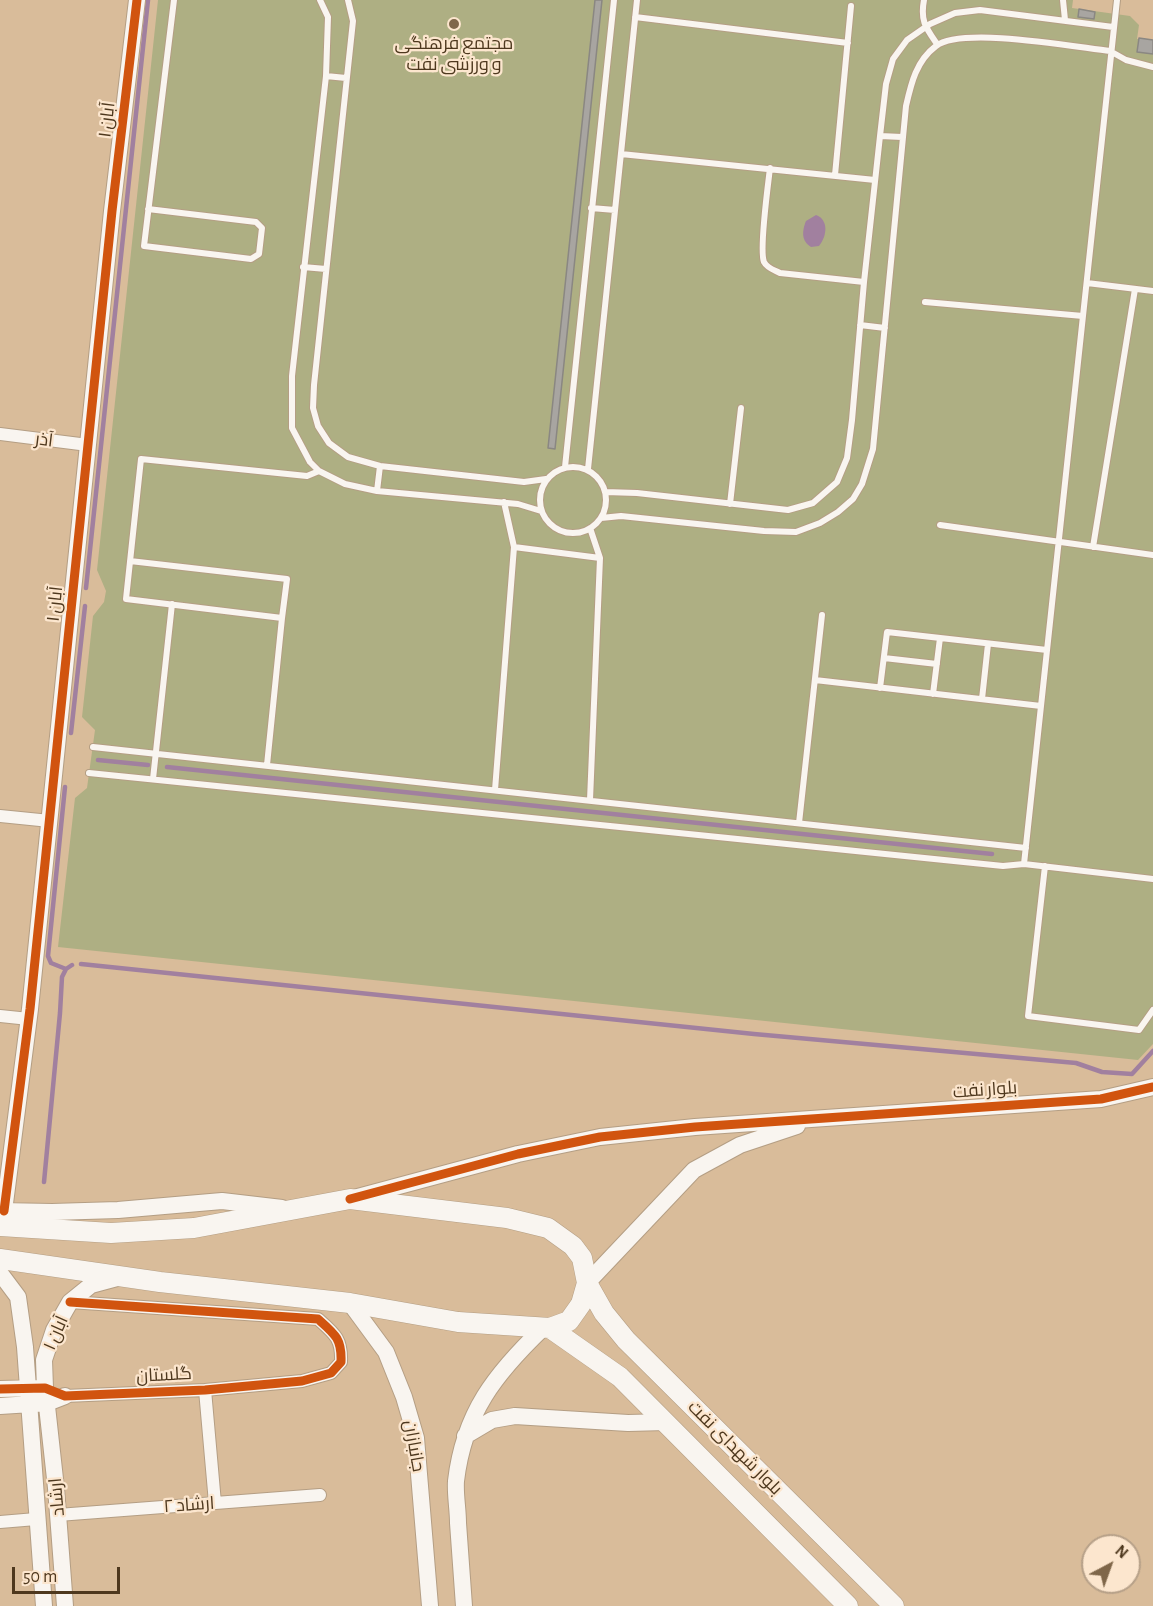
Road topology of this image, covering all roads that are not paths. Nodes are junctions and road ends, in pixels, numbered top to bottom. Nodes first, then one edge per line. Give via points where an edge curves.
1 (137, 0) edge
2 (174, 0) edge
3 (320, 0) edge
4 (348, 0) edge
5 (614, 0) edge
6 (637, 0) edge
7 (924, 0) edge
8 (1063, 0) edge
9 (1117, 0) edge
10 (851, 6) dead end
11 (635, 17) junction
12 (1065, 20) junction
13 (926, 27) junction
14 (1113, 27) junction
15 (848, 43) junction
16 (938, 44) junction
17 (1110, 51) junction
18 (1153, 67) edge
19 (326, 76) junction
20 (346, 78) junction
21 (880, 136) junction
22 (902, 137) junction
23 (621, 154) junction
24 (770, 168) junction
25 (835, 175) junction
26 (875, 180) junction
27 (591, 208) junction
28 (148, 210) junction
29 (615, 210) junction
30 (303, 267) junction
31 (326, 269) junction
32 (864, 282) junction
33 (1087, 283) junction
34 (1134, 289) junction
35 (1153, 291) edge
36 (925, 302) dead end
37 (1083, 316) junction
38 (860, 325) junction
39 (885, 328) junction
40 (741, 408) dead end
41 (0, 434) edge
42 (88, 445) junction
43 (380, 466) junction
44 (565, 467) junction
45 (588, 470) junction
46 (319, 471) junction
47 (546, 479) junction
48 (377, 491) junction
49 (605, 492) junction
50 (504, 502) junction
51 (730, 504) junction
52 (541, 511) junction
53 (601, 518) junction
54 (940, 525) dead end
55 (590, 528) junction
56 (1059, 542) junction
57 (514, 547) junction
58 (1093, 547) junction
59 (1153, 555) edge
60 (600, 558) junction
61 (130, 561) junction
62 (172, 604) junction
63 (822, 615) dead end
64 (282, 618) junction
65 (940, 638) junction
66 (988, 644) junction
67 (1047, 651) junction
68 (884, 658) junction
69 (937, 664) junction
70 (815, 680) junction
71 (880, 688) junction
72 (933, 694) junction
73 (982, 699) junction
74 (1041, 706) junction
75 (93, 747) dead end
76 (156, 753) junction
77 (267, 765) junction
78 (89, 773) dead end
79 (153, 779) junction
80 (495, 790) junction
81 (590, 800) junction
82 (0, 816) edge
83 (50, 821) junction
84 (799, 823) junction
85 (1026, 848) junction
86 (1024, 864) junction
87 (1045, 866) junction
88 (1153, 879) edge
89 (1153, 1010) edge
90 (0, 1016) edge
91 (29, 1019) junction
92 (1153, 1087) edge
93 (818, 1119) junction
94 (350, 1199) junction
95 (1, 1216) edge
96 (0, 1259) edge
97 (0, 1273) edge
98 (122, 1276) junction
99 (587, 1283) junction
100 (70, 1302) junction
101 (350, 1303) junction
102 (546, 1328) junction
103 (0, 1389) edge
104 (205, 1390) junction
105 (37, 1396) junction
106 (65, 1396) joint
107 (0, 1406) edge
108 (666, 1422) junction
109 (465, 1436) junction
110 (320, 1495) dead end
111 (215, 1503) junction
112 (58, 1515) junction
113 (36, 1519) junction
114 (0, 1522) edge
115 (44, 1606) edge
116 (64, 1606) edge
117 (430, 1606) edge
118 (464, 1606) edge
119 (848, 1606) edge
120 (894, 1606) edge

1 - 42 street, آبان ۱
2 - 28 lane
3 - 19 lane via 328,17
4 - 20 lane via 353,21
5 - 27 lane
6 - 11 lane
7 - 13 lane via 921,14
8 - 12 lane
9 - 14 lane
10 - 15 lane
11 - 15 lane
11 - 23 lane
12 - 13 lane via 980,10 955,13
12 - 14 lane
13 - 16 lane
13 - 21 lane via 907,40 893,59
14 - 17 lane
15 - 25 lane
16 - 17 lane via 963,36 990,37
16 - 22 lane via 914,74
17 - 18 lane
17 - 33 lane
19 - 20 lane
19 - 30 lane
20 - 31 lane
21 - 22 lane
21 - 26 lane
22 - 39 lane
23 - 24 lane
23 - 29 lane
24 - 25 lane
24 - 32 lane via 763,245 768,267 780,273
25 - 26 lane
26 - 32 lane
27 - 29 lane
27 - 44 lane
28 - 28 lane via 144,246 251,259 259,254 262,228 256,222
29 - 45 lane
30 - 31 lane
30 - 46 lane via 292,376 292,428
31 - 43 lane via 313,408 328,443 348,457
32 - 38 lane
33 - 34 lane
33 - 37 lane
34 - 35 lane
34 - 58 lane
36 - 37 lane
37 - 56 lane
38 - 39 lane
38 - 51 lane via 847,458 837,482 813,503 788,510
39 - 53 lane via 868,469 853,499 838,512 796,531 621,516
40 - 51 lane
41 - 42 street, آذر
42 - 83 street, آبان ۱
43 - 47 lane via 524,482
43 - 48 lane
44 - 45 lane
44 - 47 lane
45 - 49 lane via 597,476
46 - 48 lane via 345,484
46 - 61 lane via 307,476 141,459
47 - 52 lane via 539,500
48 - 50 lane
49 - 51 lane
49 - 53 lane
50 - 52 lane
50 - 57 lane
52 - 55 lane via 554,528 564,532
53 - 55 lane
54 - 56 lane
55 - 60 lane
56 - 58 lane
56 - 67 lane
57 - 60 lane
57 - 80 lane
58 - 59 lane
60 - 81 lane
61 - 62 lane via 126,599
61 - 64 lane via 287,579
62 - 64 lane
62 - 76 lane
63 - 70 lane
64 - 77 lane
65 - 66 lane
65 - 68 lane via 887,632
65 - 69 lane
66 - 67 lane
66 - 73 lane
67 - 74 lane
68 - 69 lane
68 - 71 lane
69 - 72 lane
70 - 71 lane
70 - 84 lane
71 - 72 lane
72 - 73 lane
73 - 74 lane
74 - 85 lane
75 - 76 lane
76 - 77 lane
76 - 79 lane
77 - 80 lane
78 - 79 lane
79 - 86 lane via 1003,866
80 - 81 lane
81 - 84 lane
82 - 83 street
83 - 91 street, آبان ۱
84 - 85 lane
85 - 86 lane
86 - 87 lane
87 - 88 lane
87 - 89 lane via 1028,1016 1139,1030
90 - 91 street
91 - 95 street, آبان ۱
92 - 93 street, بلوار نفت via 1101,1099
93 - 94 street via 600,1137 518,1154
93 - 99 street via 741,1145 694,1170
94 - 95 main road, بلوار شهدای نفت via 194,1228 111,1233
94 - 99 main road, بلوار شهدای نفت via 507,1218 548,1228 573,1246 582,1258
96 - 98 main road
97 - 105 street, آبان ۱ via 18,1297
98 - 100 street, آبان ۱ via 91,1285
98 - 101 main road
99 - 102 main road via 581,1304 569,1321
99 - 120 main road, بلوار شهدای نفت via 626,1340
100 - 104 street, گلستان via 318,1319 334,1333 342,1347 341,1362 331,1373 302,1381
100 - 105 street, آبان ۱ via 54,1330
101 - 102 main road via 458,1322
101 - 117 street, جانبازان via 386,1352 405,1397 416,1438
102 - 108 main road, بلوار شهدای نفت via 620,1377
102 - 109 street via 520,1350 485,1394
103 - 105 street, گلستان
104 - 106 street, گلستان
104 - 111 street
105 - 106 street, گلستان
105 - 107 street, گلستان
105 - 112 street, ارشاد
105 - 113 street, ارشاد
108 - 109 street via 504,1417
108 - 119 main road, بلوار شهدای نفت
109 - 118 street via 456,1483
110 - 111 street, ارشاد ۲
111 - 112 street, ارشاد ۲
112 - 116 street, ارشاد
113 - 114 street
113 - 115 street, ارشاد

